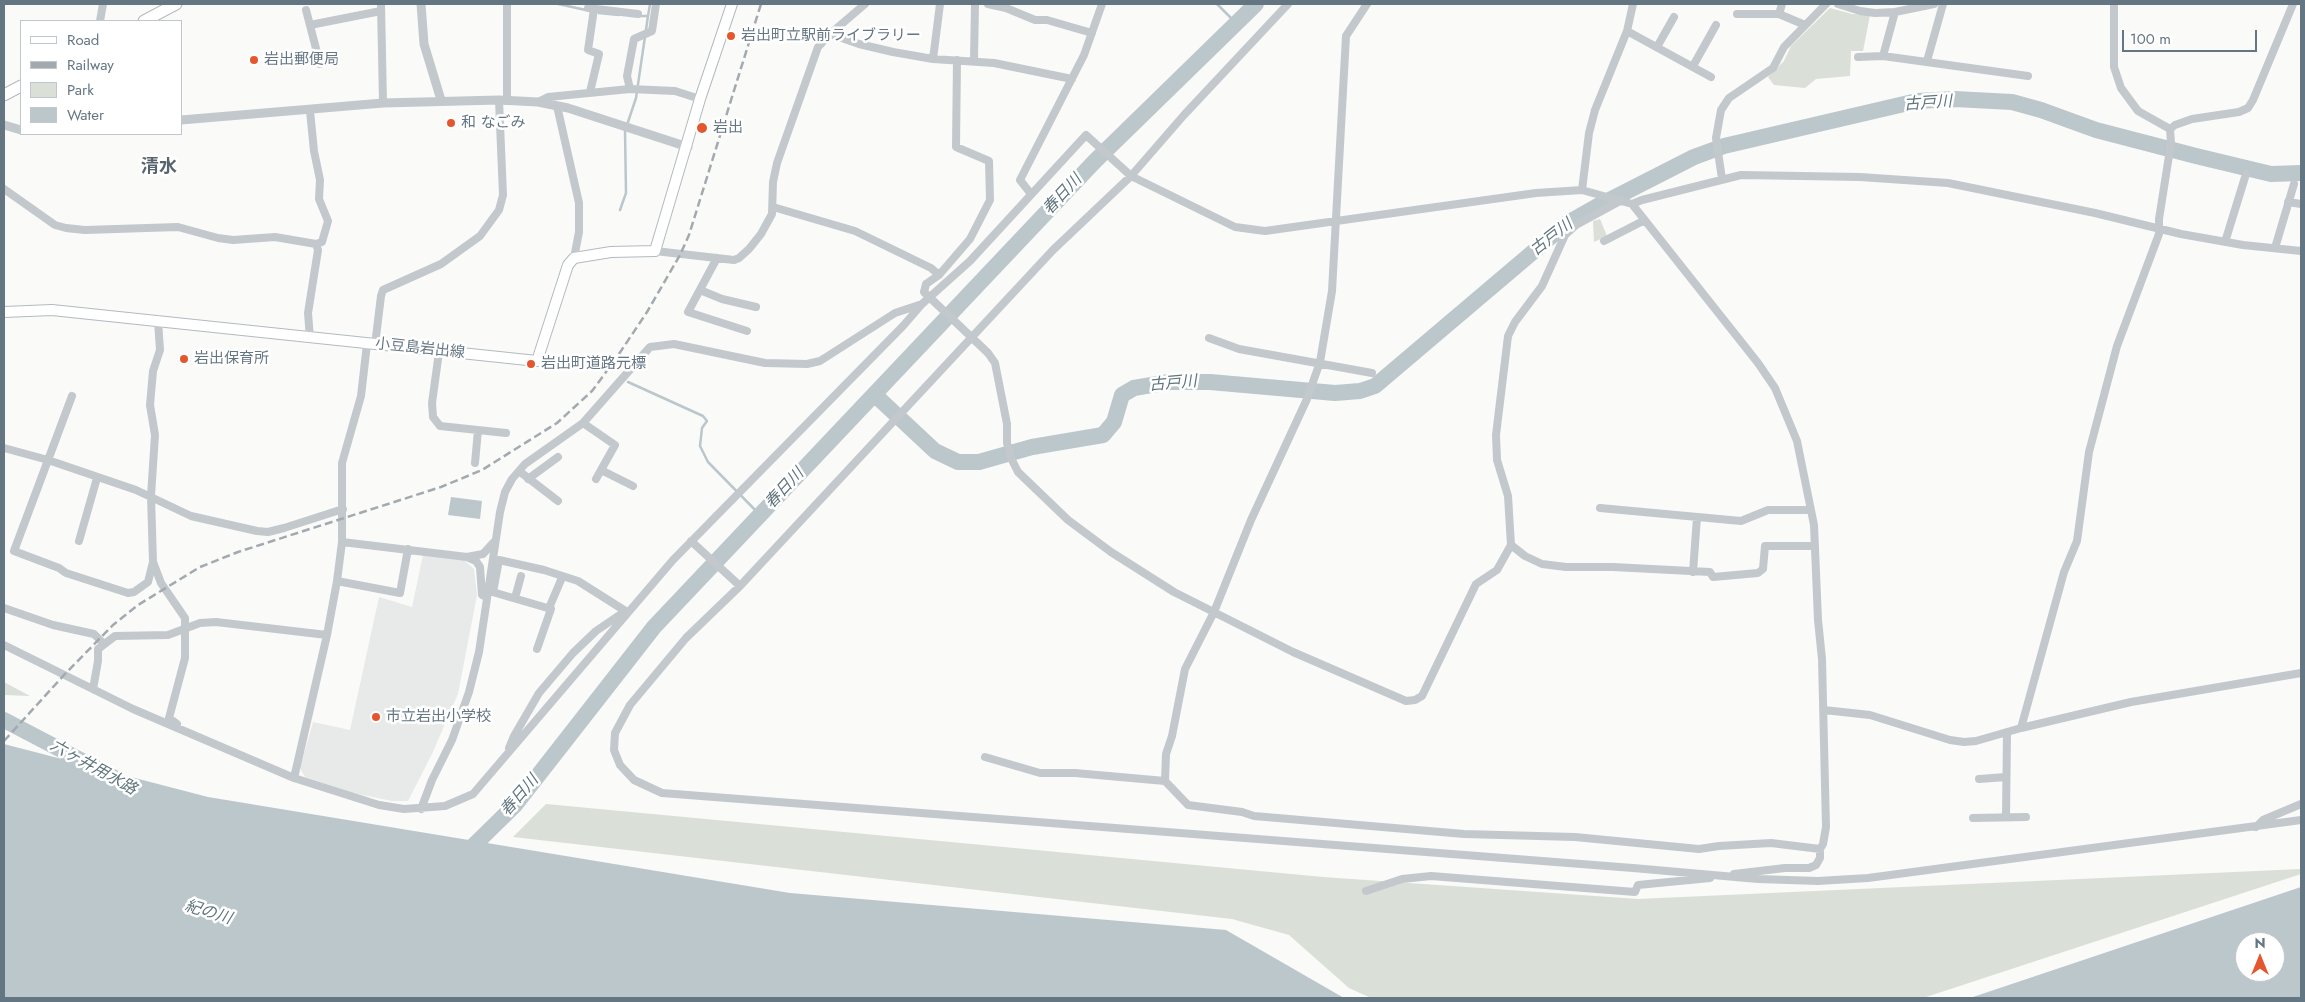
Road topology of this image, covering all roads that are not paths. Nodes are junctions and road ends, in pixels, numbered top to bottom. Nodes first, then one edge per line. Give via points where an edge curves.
1 (103, 4) edge
2 (176, 4) edge
3 (422, 4) edge
4 (507, 4) edge
5 (656, 4) edge
6 (732, 4) edge
7 (865, 4) edge
8 (940, 4) edge
9 (975, 4) edge
10 (988, 4) edge
11 (1102, 4) edge
12 (1288, 4) edge
13 (1367, 4) edge
14 (1633, 4) edge
15 (1782, 4) edge
16 (1826, 4) edge
17 (1838, 4) edge
18 (1934, 4) edge
19 (1943, 4) edge
20 (2114, 4) edge
21 (2293, 4) edge
22 (1006, 6) edge
23 (381, 7) edge
24 (596, 8) edge
25 (306, 10) dead end
26 (1895, 12) junction
27 (638, 14) dead end
28 (1737, 14) dead end
29 (1779, 14) junction
30 (1674, 16) dead end
31 (100, 20) edge
32 (146, 20) edge
33 (1716, 25) dead end
34 (310, 26) junction
35 (1805, 26) junction
36 (1627, 31) junction
37 (1092, 33) junction
38 (830, 34) junction
39 (1657, 47) junction
40 (1883, 56) junction
41 (1858, 57) dead end
42 (933, 59) junction
43 (957, 60) junction
44 (974, 60) junction
45 (1927, 61) junction
46 (320, 64) dead end
47 (1693, 66) junction
48 (2028, 76) dead end
49 (1711, 77) dead end
50 (1072, 79) junction
51 (20, 87) edge
52 (630, 89) junction
53 (590, 92) junction
54 (4, 95) edge
55 (700, 99) junction
56 (441, 100) junction
57 (503, 101) junction
58 (538, 102) junction
59 (382, 103) junction
60 (557, 106) junction
61 (310, 111) junction
62 (182, 120) edge
63 (4, 125) edge
64 (2170, 129) junction
65 (20, 130) edge
66 (688, 147) junction
67 (2246, 174) dead end
68 (1131, 176) junction
69 (1722, 178) junction
70 (2294, 184) dead end
71 (4, 189) edge
72 (1582, 190) junction
73 (1031, 194) junction
74 (1622, 200) junction
75 (2288, 202) junction
76 (1632, 204) junction
77 (2301, 204) edge
78 (773, 207) junction
79 (1335, 221) junction
80 (1643, 221) junction
81 (2159, 228) junction
82 (1604, 241) dead end
83 (2225, 242) junction
84 (316, 244) junction
85 (2274, 248) junction
86 (655, 251) junction
87 (2301, 251) edge
88 (574, 258) junction
89 (716, 258) junction
90 (939, 275) junction
91 (700, 290) junction
92 (929, 301) junction
93 (756, 307) dead end
94 (4, 312) edge
95 (158, 321) junction
96 (747, 331) dead end
97 (970, 335) junction
98 (310, 338) junction
99 (1209, 338) dead end
100 (371, 345) junction
101 (439, 352) junction
102 (1320, 362) junction
103 (1372, 373) dead end
104 (72, 396) dead end
105 (583, 423) junction
106 (478, 430) junction
107 (506, 433) dead end
108 (4, 448) edge
109 (558, 457) dead end
110 (48, 460) junction
111 (475, 463) dead end
112 (601, 470) junction
113 (519, 471) junction
114 (97, 478) junction
115 (528, 479) junction
116 (596, 479) dead end
117 (633, 486) dead end
118 (151, 496) junction
119 (558, 501) dead end
120 (1600, 508) dead end
121 (343, 509) junction
122 (1810, 510) junction
123 (1697, 517) junction
124 (79, 541) dead end
125 (692, 541) junction
126 (342, 542) junction
127 (494, 542) junction
128 (1511, 545) junction
129 (1815, 546) junction
130 (408, 548) junction
131 (467, 557) junction
132 (153, 562) junction
133 (1692, 572) junction
134 (522, 576) dead end
135 (561, 580) dead end
136 (336, 581) junction
137 (740, 586) junction
138 (489, 593) junction
139 (515, 598) junction
140 (4, 608) edge
141 (549, 608) junction
142 (626, 612) junction
143 (1214, 612) junction
144 (186, 630) junction
145 (327, 636) junction
146 (103, 643) junction
147 (4, 645) edge
148 (537, 649) dead end
149 (2301, 673) edge
150 (93, 689) junction
151 (1824, 710) junction
152 (2021, 728) junction
153 (182, 730) junction
154 (2007, 732) junction
155 (507, 755) junction
156 (985, 757) dead end
157 (2006, 777) junction
158 (294, 778) junction
159 (1979, 778) dead end
160 (1165, 781) junction
161 (2301, 804) edge
162 (421, 809) junction
163 (2026, 817) dead end
164 (1973, 818) dead end
165 (2006, 818) junction
166 (2301, 820) edge
167 (2256, 827) junction
168 (1820, 849) junction
169 (1722, 876) junction
170 (1366, 890) dead end

1 - 31 street
2 - 32 main road
3 - 56 street via 424,44
4 - 57 street
5 - 52 street via 652,32 634,39 627,76
6 - 55 main road
7 - 38 street
8 - 42 street
9 - 44 street
10 - 22 street
11 - 37 street
12 - 68 street
13 - 79 street via 1346,36
14 - 36 street
15 - 29 street
16 - 35 street
17 - 26 street via 1860,11
18 - 26 street
19 - 45 street
20 - 64 street via 2114,67 2121,88 2138,111
21 - 64 street via 2248,108 2192,119
22 - 37 street via 1034,20 1047,20
23 - 34 street
23 - 59 street
24 - 27 street
24 - 53 street via 588,50 599,54
25 - 34 street
26 - 40 street
28 - 29 street
29 - 35 street
30 - 39 street
33 - 47 street
34 - 46 street
35 - 69 street via 1784,46 1773,68 1729,98 1720,110 1716,138
36 - 39 street
36 - 72 street via 1595,110
37 - 50 street
38 - 42 street via 859,44
38 - 78 street via 813,58 777,164
39 - 47 street
40 - 41 street
40 - 45 street
42 - 43 street
43 - 44 street
43 - 90 street via 956,147 989,161 990,200 970,239
44 - 50 street
45 - 48 street
47 - 49 street
50 - 73 street via 1020,180
51 - 54 main road
52 - 53 street
52 - 55 street via 675,90
53 - 58 street via 548,97
55 - 66 main road
56 - 57 street
56 - 59 street
57 - 58 street
57 - 100 street via 499,210 480,236 441,264 383,290
58 - 60 street
59 - 61 street
60 - 66 street
60 - 88 street via 579,203 579,232
61 - 62 street
61 - 84 street via 320,180 319,199 328,221 322,242
63 - 65 street
64 - 81 street via 2171,143
66 - 86 main road
67 - 83 street
68 - 73 street via 1086,135
68 - 79 street via 1235,226 1265,231
68 - 97 street
69 - 76 street
69 - 81 street via 1778,174 1948,183
70 - 75 street
71 - 84 street via 55,225 66,228 178,227 233,240 275,236
72 - 74 street
72 - 79 street via 1536,193
73 - 92 street
74 - 76 street
74 - 128 street via 1576,225 1565,235 1542,286 1508,336 1496,460 1508,496
75 - 77 street
75 - 85 street
76 - 80 street
78 - 89 street via 762,234 739,258
78 - 90 street via 855,231
79 - 102 street via 1332,291
80 - 82 street
80 - 122 street via 1758,363 1774,388 1797,441
81 - 83 street
81 - 152 street via 2157,243 2117,346 2102,399 2089,452 2077,541 2064,572
83 - 85 street
84 - 98 street via 318,250 308,313
85 - 87 street
86 - 88 main road via 611,252
86 - 89 street
88 - 101 main road, 小豆島岩出線 via 568,265 537,361
89 - 91 street
90 - 92 street via 926,284 924,292
91 - 93 street via 722,300
91 - 96 street via 688,312
92 - 97 street
92 - 105 street via 895,313 820,361 807,364 765,362 674,344 650,347
92 - 125 street
94 - 95 main road, 小豆島岩出線 via 52,310
95 - 98 main road, 小豆島岩出線
95 - 118 street via 160,350 153,371 150,405 155,436
97 - 137 street
97 - 143 street via 995,364 1003,396 1007,443 1018,472 1068,520 1111,552 1174,592
98 - 100 main road, 小豆島岩出線
99 - 102 street via 1239,349
100 - 101 main road, 小豆島岩出線
100 - 121 street via 342,463
101 - 106 street via 433,417 440,426
102 - 103 street
102 - 143 street
104 - 110 street
105 - 112 street via 615,445
105 - 113 street
106 - 107 street
106 - 111 street
108 - 110 street
109 - 115 street
110 - 114 street
110 - 132 street via 14,551 128,593 148,582
112 - 116 street
112 - 117 street
113 - 115 street
113 - 127 street via 505,492
114 - 118 street
114 - 124 street
115 - 119 street
118 - 121 street via 191,516 262,532
118 - 132 street
120 - 123 street
121 - 126 street
122 - 123 street via 1768,510 1741,521
122 - 129 street
123 - 133 street
125 - 137 street
125 - 142 street
126 - 130 street
126 - 136 street
127 - 131 street via 483,554
127 - 138 street
128 - 133 street via 1542,564
128 - 143 street via 1496,570 1476,584 1422,696 1415,700 1406,701 1348,677
129 - 133 street via 1764,546 1763,569 1758,573 1713,577 1710,572
129 - 151 street
130 - 131 street
130 - 136 street via 400,592
131 - 138 street via 480,567 482,595
132 - 144 street via 161,582 185,618
134 - 139 street
135 - 141 street
136 - 145 street
137 - 169 street via 686,638 630,705 615,733 614,750 620,765 634,780 662,794
138 - 139 street
138 - 142 street via 499,560 544,570 587,585
138 - 162 street via 470,692
139 - 141 street
140 - 146 street via 53,625 94,634
141 - 148 street
142 - 155 street
142 - 155 street via 596,632 573,653 539,693
143 - 160 street via 1184,669 1166,754
144 - 145 street via 200,623 216,622
144 - 146 street via 168,635 115,636
144 - 153 street via 185,658 169,718
145 - 158 street
146 - 150 street via 98,649
147 - 150 street
149 - 152 street via 2132,702
150 - 153 street
151 - 154 street via 1870,714 1964,742
151 - 168 street via 1826,827 1824,844
152 - 154 street
153 - 158 street
154 - 157 street
155 - 162 street via 472,794 445,806
156 - 160 street via 1040,774 1074,773
157 - 159 street
157 - 165 street
158 - 162 street via 379,805
160 - 168 street via 1188,805 1254,816 1464,834 1575,837 1699,849 1771,843
161 - 167 street via 2263,820
163 - 165 street
164 - 165 street
166 - 167 street
167 - 169 street via 1868,878 1818,881
168 - 169 street via 1816,865 1809,868
169 - 170 street via 1638,885 1635,892 1431,876 1402,879

